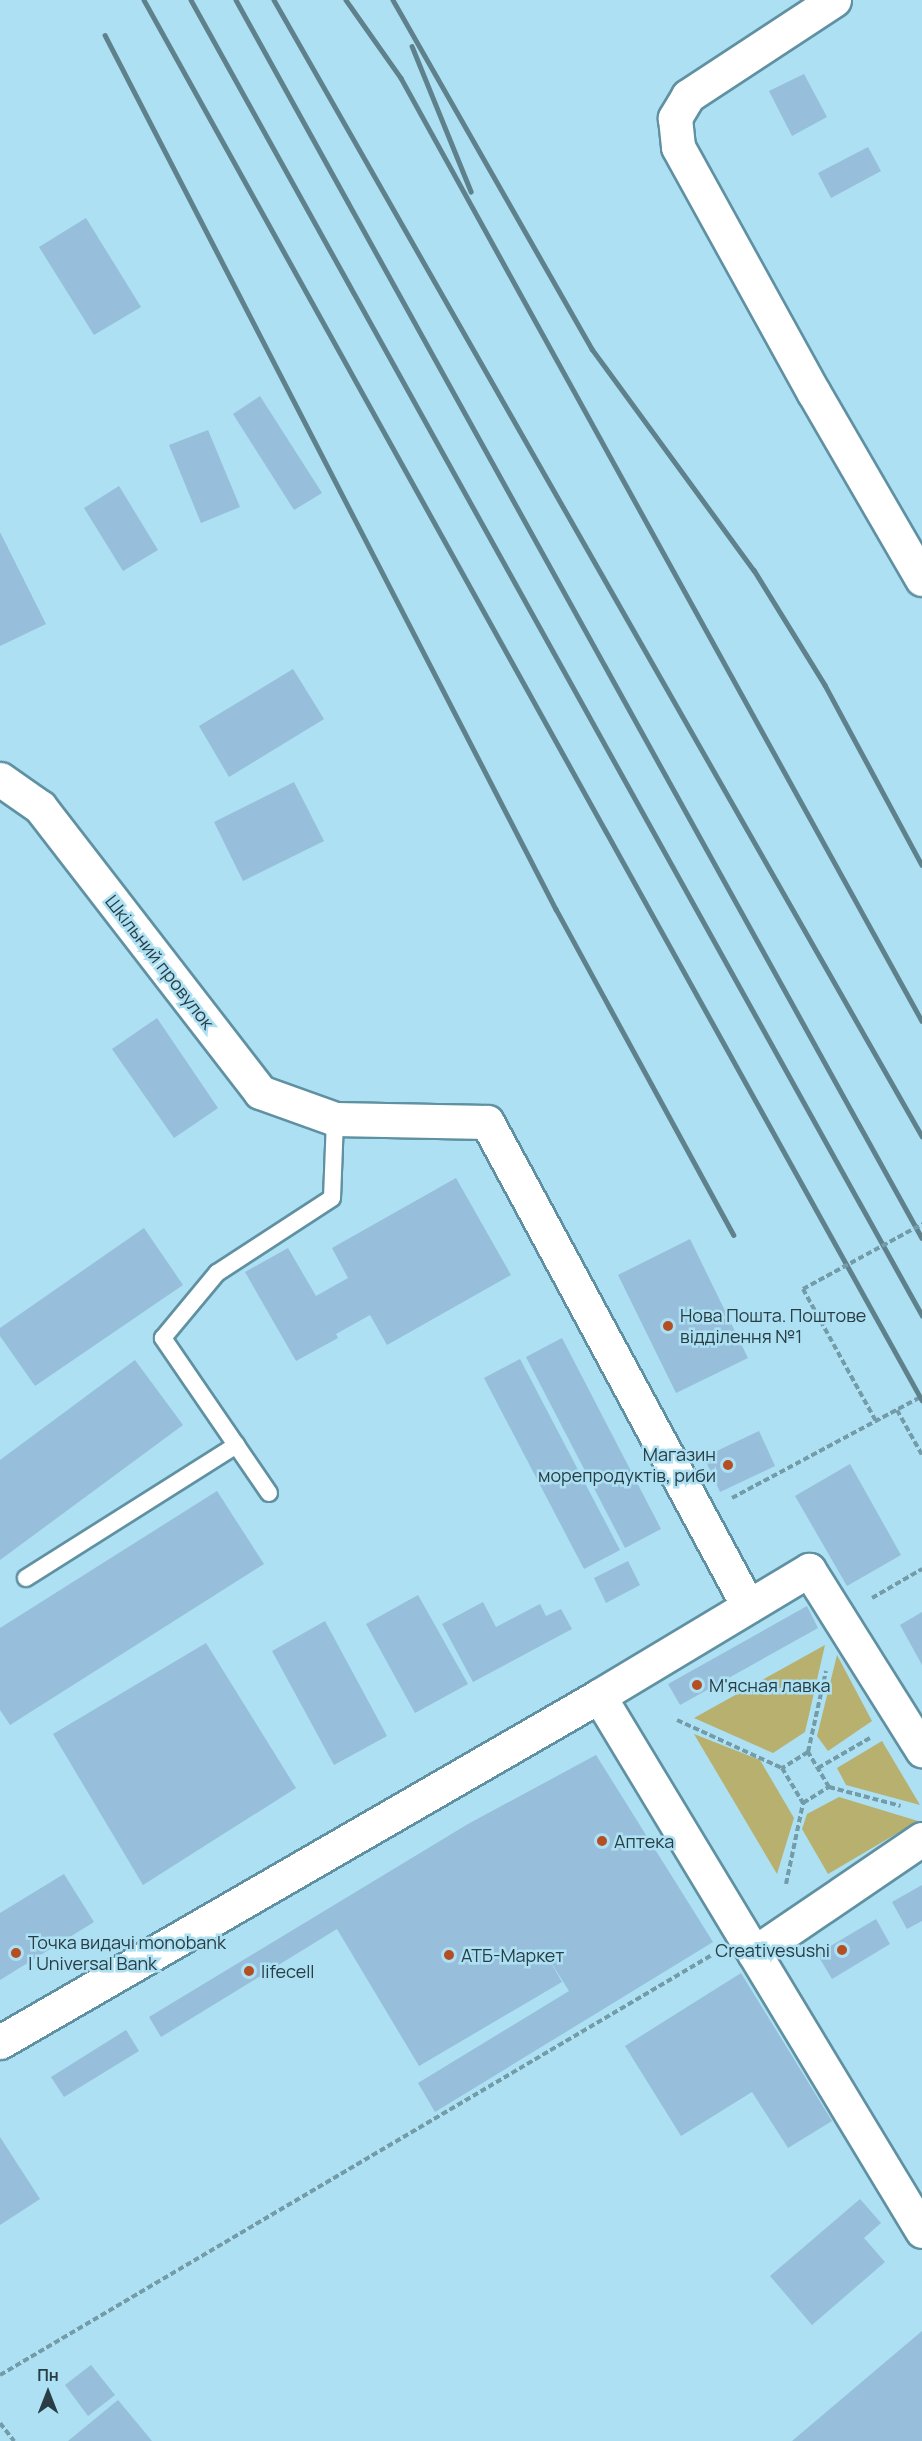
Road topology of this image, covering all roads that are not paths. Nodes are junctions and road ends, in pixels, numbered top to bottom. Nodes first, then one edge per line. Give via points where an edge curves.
1 (834, 0) edge
2 (922, 579) edge
3 (0, 779) edge
4 (335, 1119) junction
5 (236, 1445) junction
6 (269, 1493) dead end
7 (26, 1578) dead end
8 (748, 1606) junction
9 (599, 1696) junction
10 (922, 1750) edge
11 (917, 1824) edge
12 (758, 1942) junction
13 (0, 2042) edge
14 (922, 2231) edge

1 - 2 street via 688,96 675,118 678,147
3 - 4 street, Шкільний провулок via 40,807 260,1092
4 - 5 lane via 332,1198 217,1273 163,1338
4 - 8 street, Шкільний провулок via 486,1122
5 - 6 lane
5 - 7 lane
8 - 9 street
8 - 10 street via 809,1570
9 - 12 street
9 - 13 street
11 - 12 street
12 - 14 street

